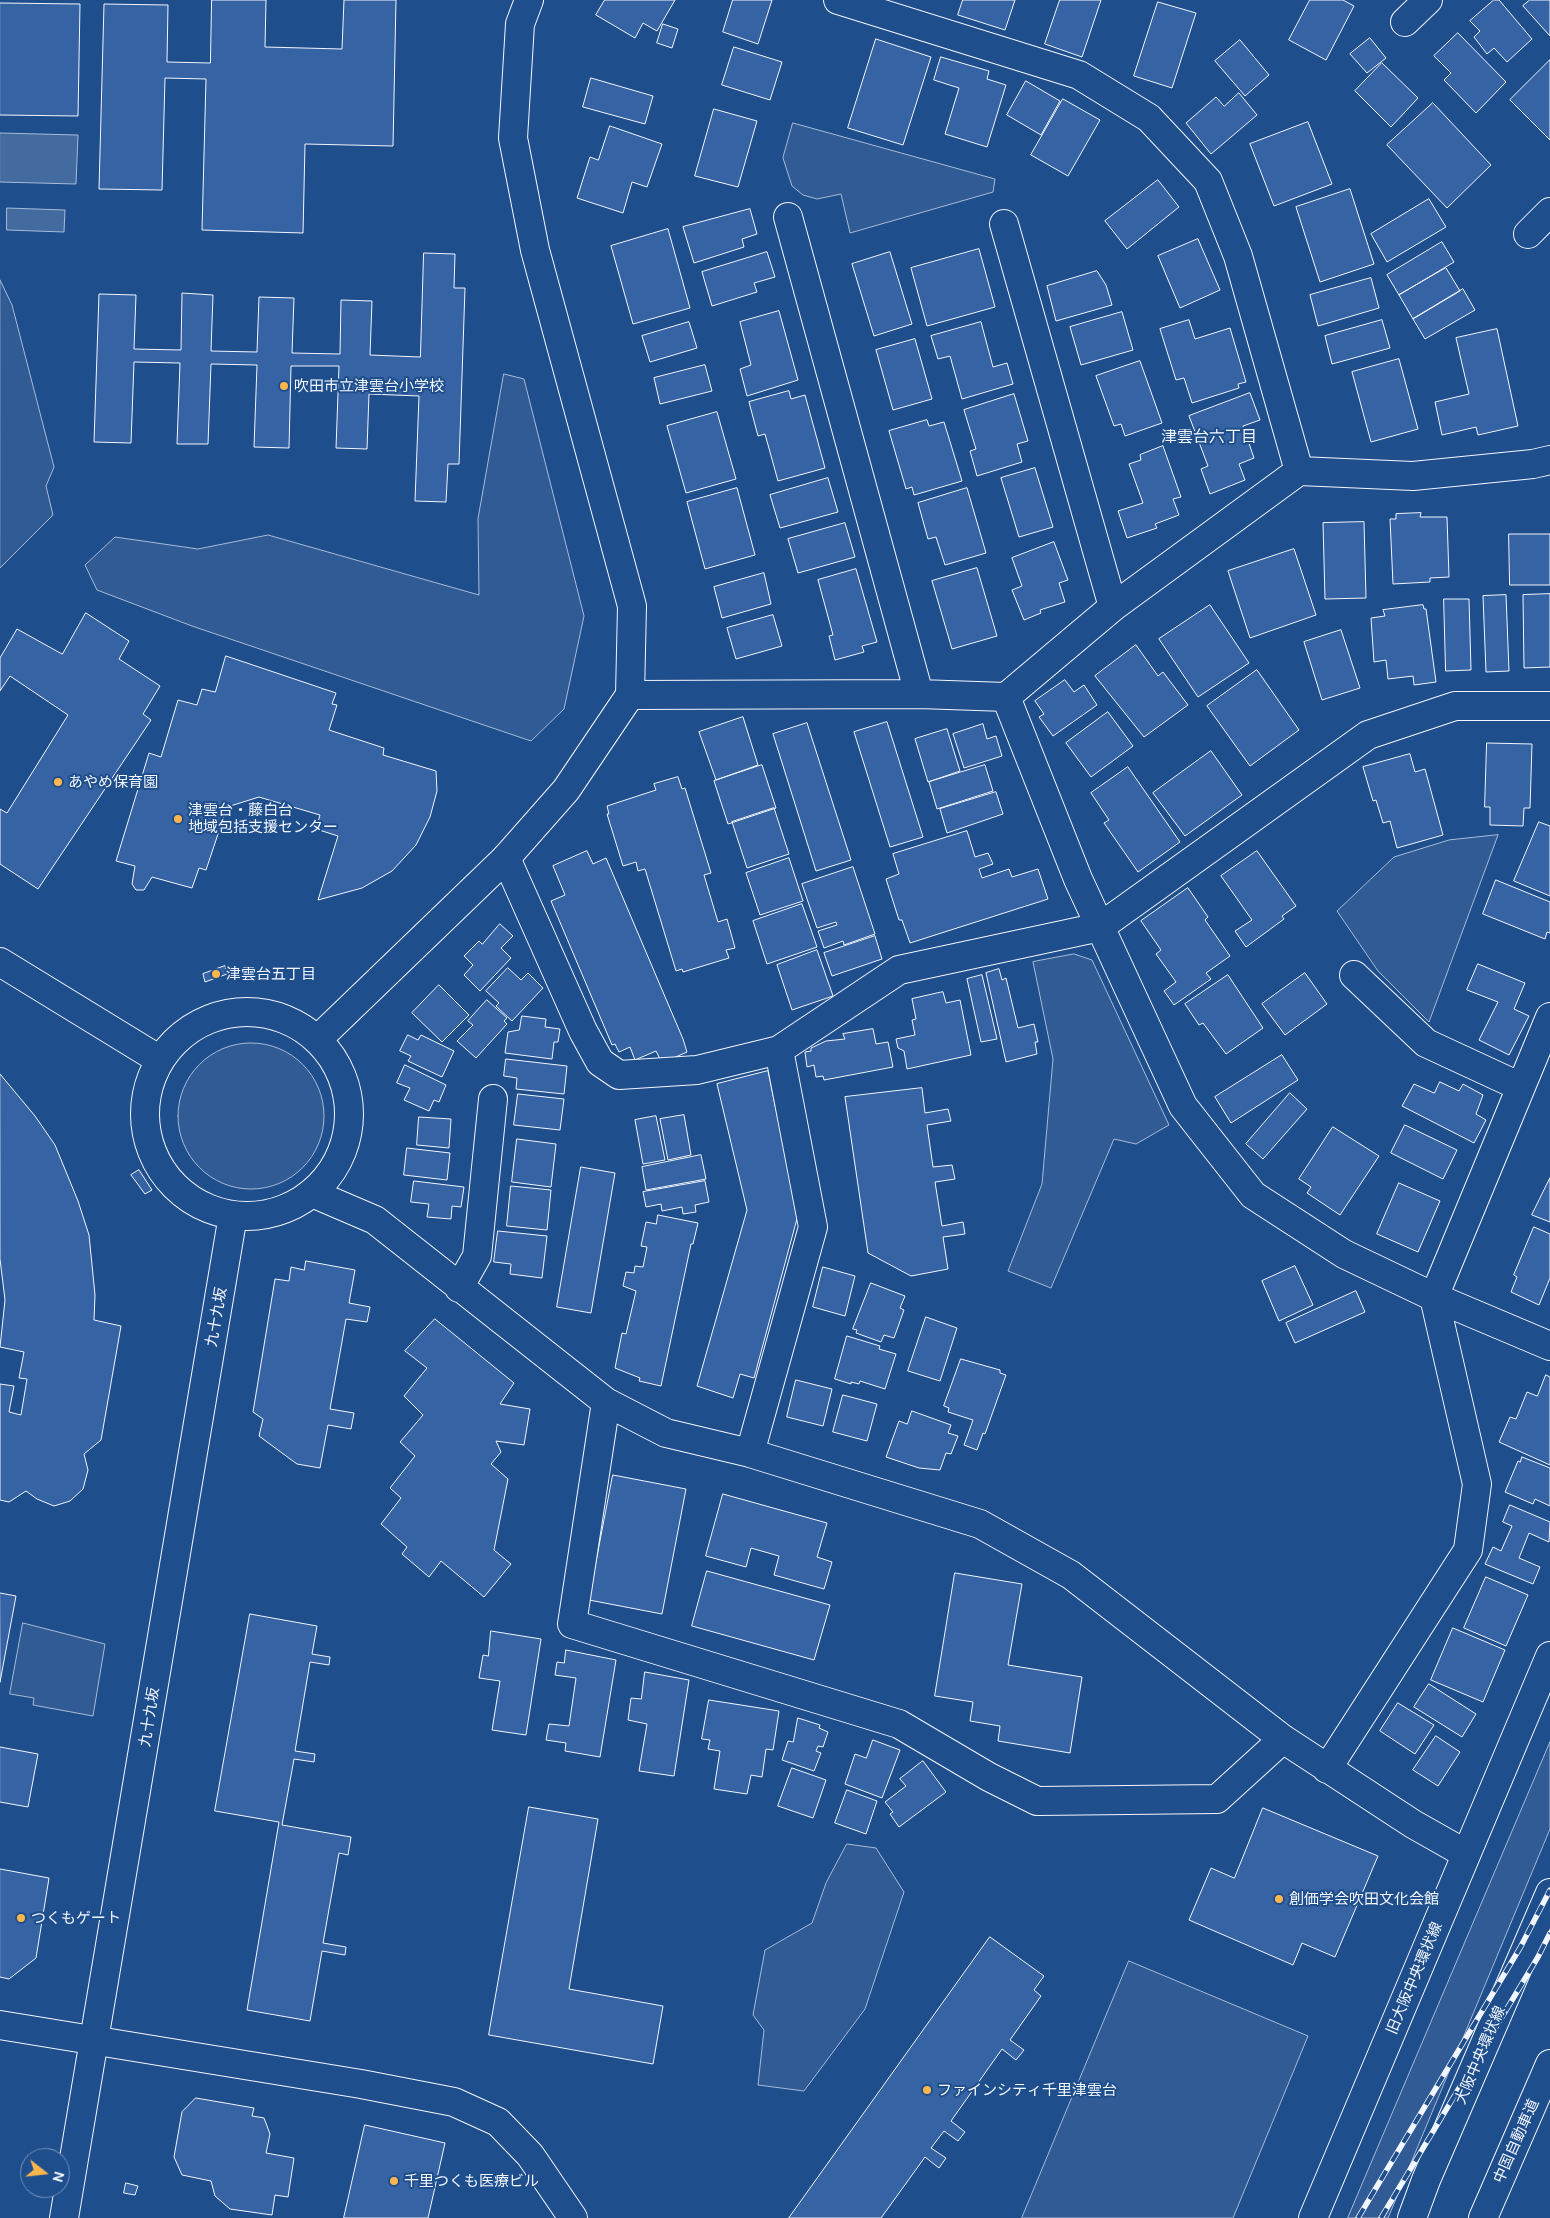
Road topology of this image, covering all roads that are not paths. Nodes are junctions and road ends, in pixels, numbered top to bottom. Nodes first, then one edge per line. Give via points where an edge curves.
1 (529, 0) edge
2 (838, 0) edge
3 (1428, 0) edge
4 (1404, 22) dead end
5 (1550, 212) edge
6 (788, 217) dead end
7 (1004, 224) dead end
8 (1528, 234) dead end
9 (1550, 460) edge
10 (1298, 471) junction
11 (1113, 606) junction
12 (919, 694) junction
13 (630, 695) junction
14 (1006, 697) junction
15 (1550, 706) edge
16 (506, 858) junction
17 (1100, 927) junction
18 (0, 962) edge
19 (1354, 975) dead end
20 (1550, 1017) edge
21 (318, 1039) junction
22 (778, 1050) junction
23 (160, 1060) junction
24 (1521, 1087) junction
25 (493, 1099) dead end
26 (312, 1193) junction
27 (233, 1215) junction
28 (459, 1288) junction
29 (1434, 1297) junction
30 (1550, 1346) edge
31 (606, 1402) junction
32 (750, 1453) junction
33 (1550, 1656) edge
34 (1283, 1739) junction
35 (1327, 1769) junction
36 (1466, 1854) junction
37 (1550, 1893) edge
38 (0, 2025) edge
39 (96, 2041) junction
40 (1550, 2064) edge
41 (64, 2218) edge
42 (573, 2218) edge
43 (1313, 2218) edge
44 (1412, 2218) edge
45 (1483, 2218) edge

1 - 13 main road via 520,24 513,138 535,250 632,606
2 - 10 main road via 1079,75 1149,118 1208,181 1238,256
3 - 4 main road
5 - 8 main road
6 - 12 main road
7 - 11 main road
9 - 10 main road via 1413,476
10 - 11 main road
11 - 14 main road
12 - 13 main road
12 - 14 main road
13 - 16 main road via 566,790
14 - 17 main road
15 - 17 main road via 1455,706 1368,735
16 - 21 main road
16 - 22 main road via 600,1062 619,1075 697,1070
17 - 22 main road via 899,970
17 - 29 main road via 1183,1106 1254,1195 1344,1254
18 - 23 main road
19 - 24 main road via 1426,1042
20 - 24 main road
21 - 23 main road via 291,1021 260,1012 228,1013 201,1022 177,1038
21 - 26 main road via 338,1067 348,1100 348,1117 347,1135 334,1167
22 - 32 main road via 813,1227
23 - 27 main road via 147,1093 146,1128 156,1161 175,1187 202,1206
24 - 29 main road
25 - 28 main road via 477,1256
26 - 27 main road via 288,1208 261,1215
26 - 28 main road via 375,1220
27 - 39 main road, 九十九坂
28 - 31 main road
29 - 30 main road
29 - 35 main road via 1477,1484 1468,1550
31 - 32 main road via 666,1433
31 - 34 main road via 572,1624 899,1724 1037,1801 1217,1799
32 - 34 main road via 980,1524 1071,1575
33 - 36 main road, 旧大阪中央環状線
34 - 35 main road
35 - 36 main road
36 - 43 main road, 旧大阪中央環状線
37 - 44 main road, 大阪中央環状線
38 - 39 main road
39 - 41 main road, 九十九坂
39 - 42 main road via 454,2102 498,2122 530,2155
40 - 45 main road, 中国自動車道

